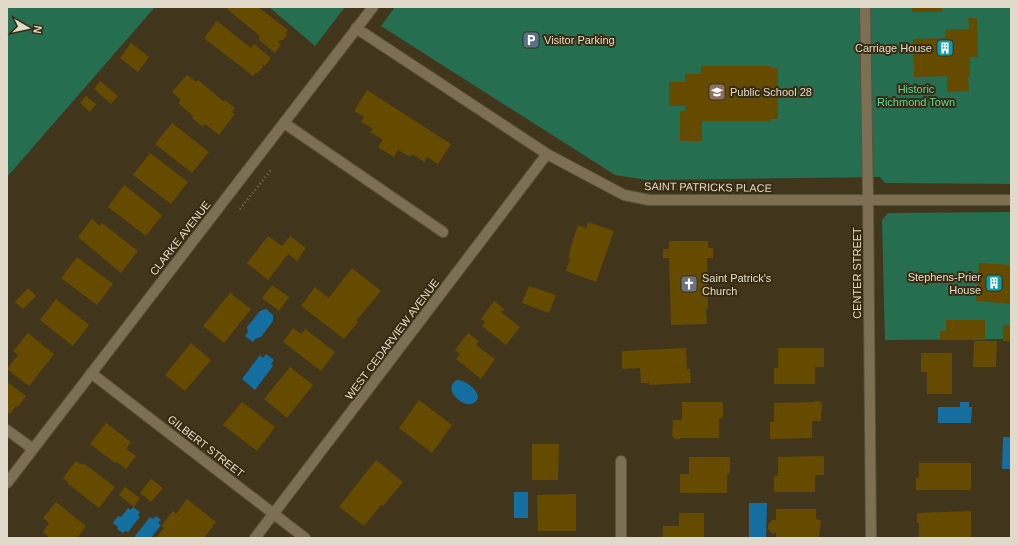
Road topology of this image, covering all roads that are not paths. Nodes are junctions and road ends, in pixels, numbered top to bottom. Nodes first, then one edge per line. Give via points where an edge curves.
1 (372, 7) edge
2 (865, 7) edge
3 (356, 28) junction
4 (284, 123) junction
5 (547, 154) junction
6 (868, 199) junction
7 (1011, 200) edge
8 (444, 232) dead end
9 (91, 373) junction
10 (7, 430) edge
11 (33, 449) junction
12 (621, 461) dead end
13 (7, 483) edge
14 (273, 514) junction
15 (255, 538) edge
16 (305, 538) edge
17 (621, 538) edge
18 (871, 538) edge

1 - 3 street, CLARKE AVENUE
2 - 6 street, CENTER STREET
3 - 4 street, CLARKE AVENUE
3 - 5 street, SAINT PATRICKS PLACE
4 - 8 street
4 - 9 street, CLARKE AVENUE
5 - 6 street, SAINT PATRICKS PLACE via 624,195 649,200
5 - 14 street, WEST CEDARVIEW AVENUE
6 - 7 street, SAINT PATRICKS PLACE
6 - 18 street, CENTER STREET
9 - 11 street, CLARKE AVENUE
9 - 14 street, GILBERT STREET
10 - 11 street
11 - 13 street, CLARKE AVENUE
12 - 17 street
14 - 15 street, WEST CEDARVIEW AVENUE
14 - 16 street, GILBERT STREET

